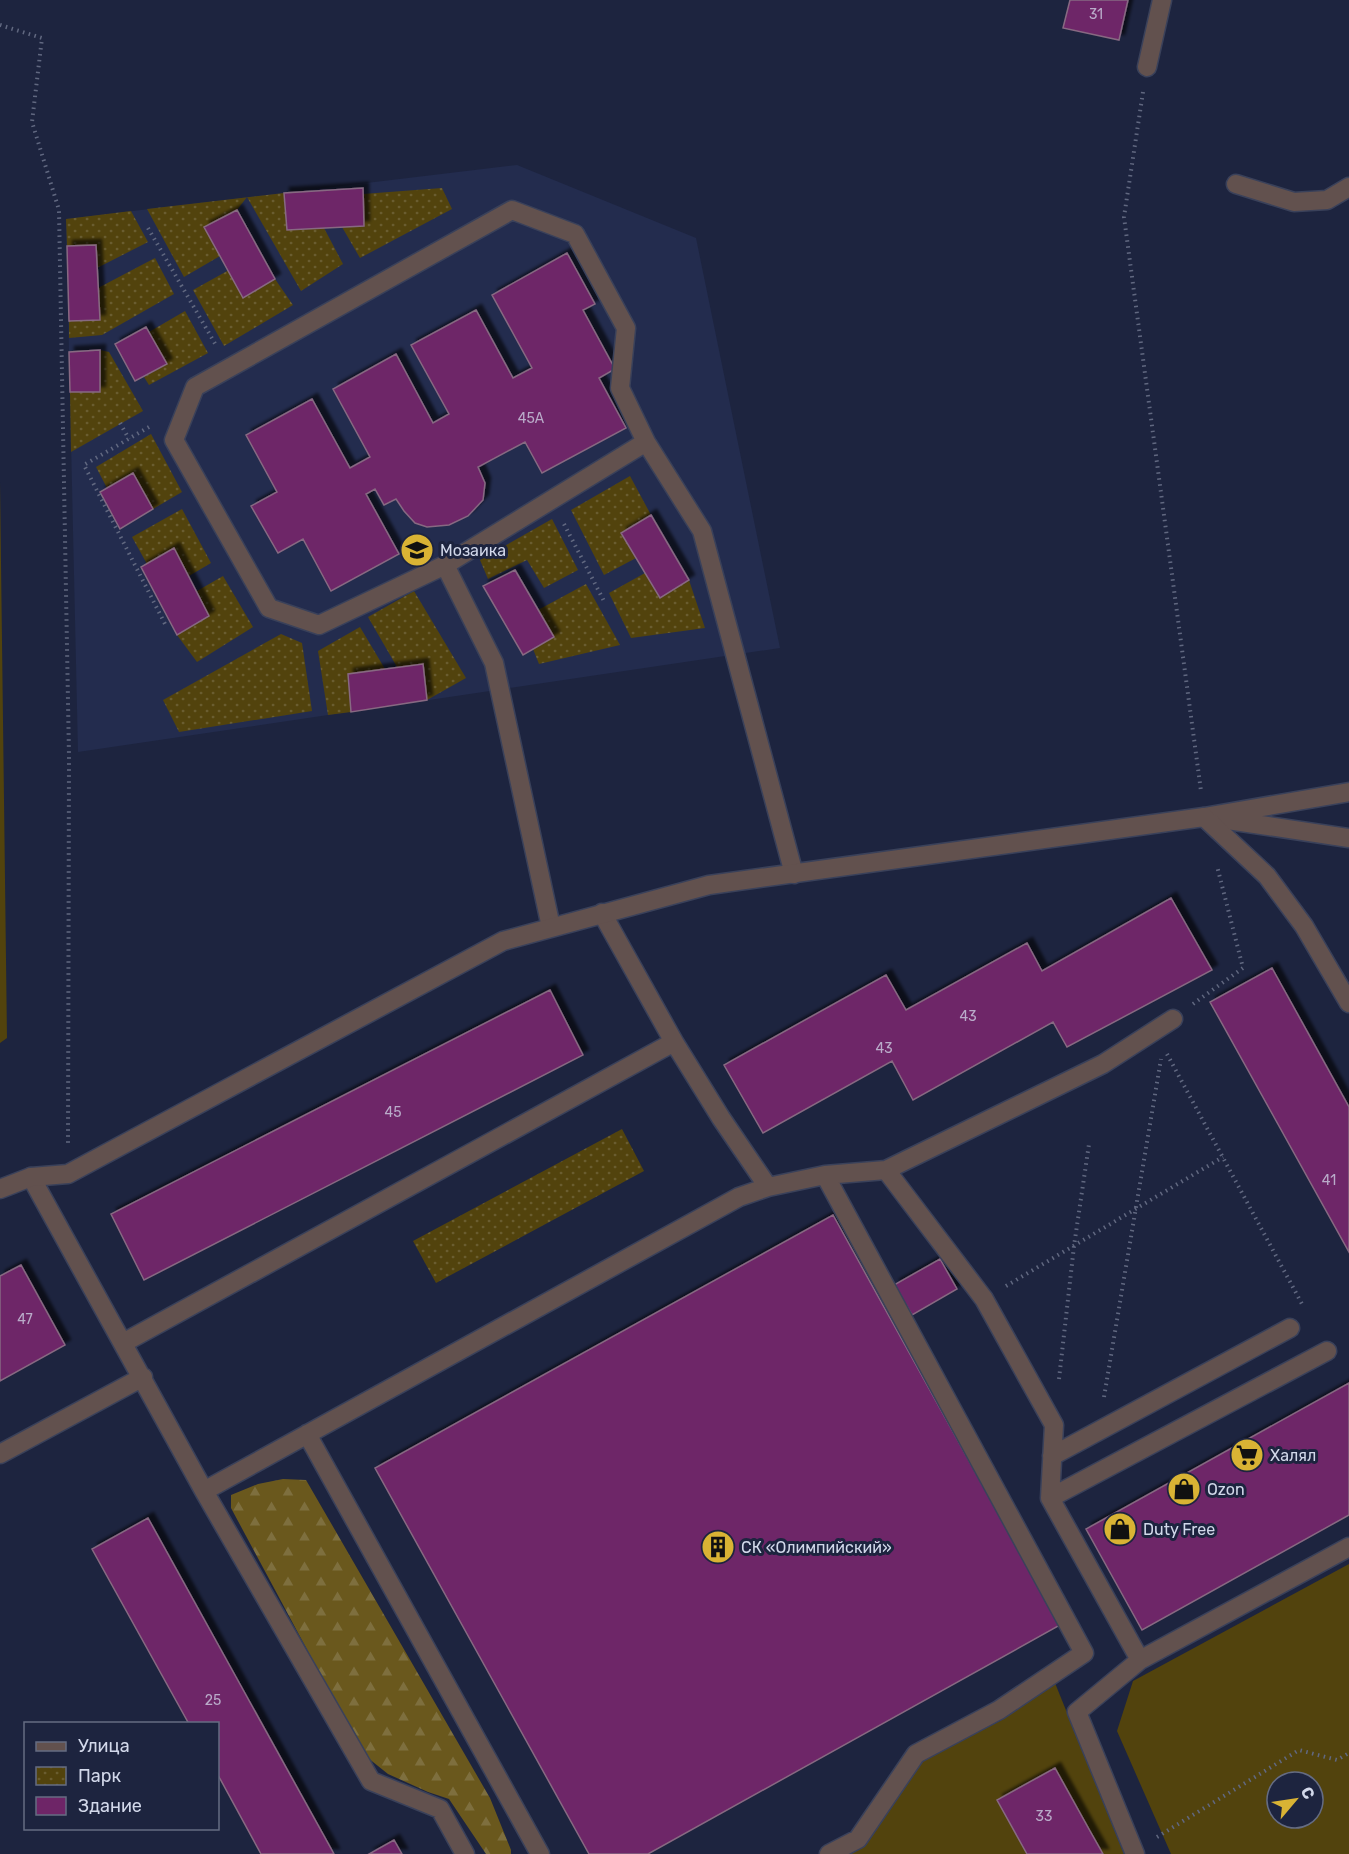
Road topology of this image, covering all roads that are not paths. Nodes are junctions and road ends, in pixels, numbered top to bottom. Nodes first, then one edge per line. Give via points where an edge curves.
1 (1162, 0) edge
2 (1147, 67) road end
3 (1236, 184) dead end
4 (1349, 187) edge
5 (646, 442) junction
6 (445, 565) junction
7 (1349, 792) edge
8 (1204, 817) junction
9 (1349, 838) edge
10 (794, 874) junction
11 (602, 913) junction
12 (551, 927) junction
13 (1349, 1003) edge
14 (1173, 1018) road end
15 (674, 1042) junction
16 (886, 1170) junction
17 (825, 1175) junction
18 (32, 1177) junction
19 (768, 1187) junction
20 (0, 1189) edge
21 (1290, 1328) dead end
22 (123, 1343) junction
23 (1327, 1351) dead end
24 (143, 1377) junction
25 (307, 1434) junction
26 (0, 1454) edge
27 (1052, 1456) junction
28 (204, 1491) junction
29 (1050, 1498) junction
30 (1349, 1546) edge
31 (1140, 1660) junction
32 (1134, 1853) edge
33 (465, 1854) edge
34 (540, 1854) edge
35 (829, 1854) edge

1 - 2 street
3 - 4 street via 1294,202 1327,200
5 - 6 street
5 - 6 street via 620,387 626,328 575,234 512,210 195,387 174,440 269,608 319,626
5 - 10 street via 702,531
6 - 12 street via 494,663
7 - 8 street
8 - 9 street
8 - 10 street
8 - 13 street via 1267,876 1304,926
10 - 11 street via 709,885
11 - 12 street
11 - 15 street
12 - 18 street via 503,941 68,1174
14 - 16 street via 1103,1064
15 - 19 street
15 - 22 street
16 - 17 street
16 - 27 street via 984,1299 1054,1425
17 - 19 street
17 - 35 street via 1084,1653 999,1710 916,1754 858,1839
18 - 20 street
18 - 22 street
19 - 25 street via 739,1197
21 - 27 street
22 - 24 street
23 - 29 street
24 - 26 street
24 - 28 street
25 - 28 street
25 - 34 street
27 - 29 street
28 - 33 street via 371,1781 440,1809
29 - 31 street
30 - 31 street
31 - 32 street via 1077,1712

